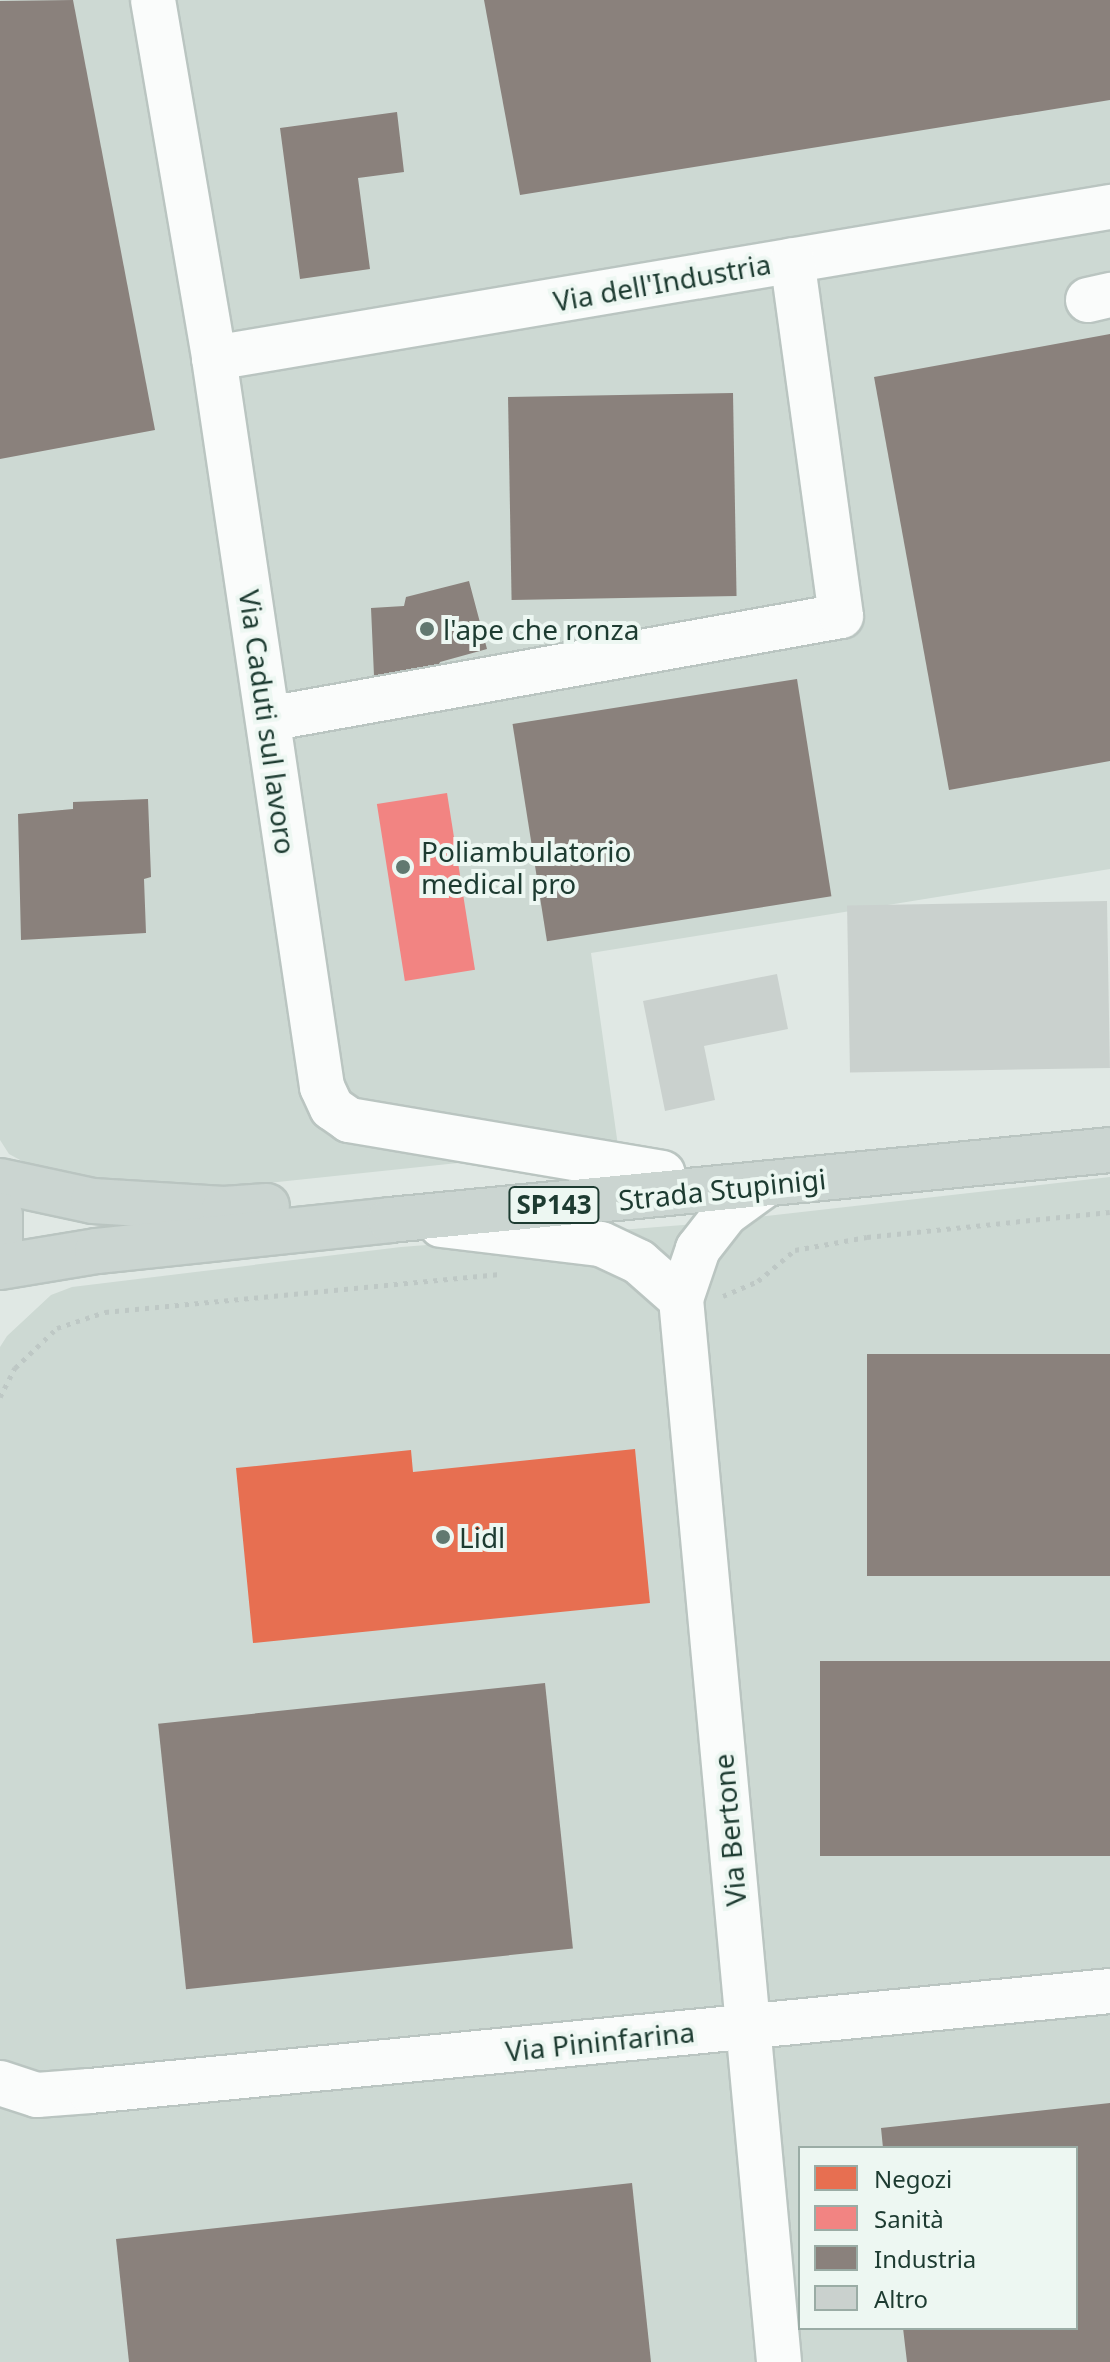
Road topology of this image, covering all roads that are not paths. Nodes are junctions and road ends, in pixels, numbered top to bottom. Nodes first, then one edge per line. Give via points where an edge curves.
1 (153, 0) edge
2 (1110, 207) edge
3 (792, 260) junction
4 (214, 358) junction
5 (268, 719) junction
6 (1110, 1129) edge
7 (1110, 1150) edge
8 (663, 1173) junction
9 (0, 1181) edge
10 (765, 1185) junction
11 (0, 1215) edge
12 (390, 1220) junction
13 (0, 1249) edge
14 (0, 1267) edge
15 (681, 1299) junction
16 (1110, 1991) edge
17 (747, 2026) junction
18 (0, 2083) edge
19 (779, 2362) edge

1 - 4 street, Via Caduti sul lavoro
2 - 3 street, Via dell'Industria
3 - 4 street, Via dell'Industria
3 - 5 street via 841,616
4 - 5 street, Via Caduti sul lavoro
5 - 8 street, Via Caduti sul lavoro via 322,1087 332,1108 349,1120
6 - 8 main road, Strada Stupinigi / SP143
7 - 10 main road, Strada Stupinigi / SP143
8 - 9 main road, Strada Stupinigi / SP143 via 224,1209 93,1201
10 - 12 main road, Strada Stupinigi / SP143
10 - 15 street, Via Bertone via 726,1213 698,1249
11 - 13 main road
12 - 14 main road, Strada Stupinigi / SP143 via 97,1251
12 - 15 street via 601,1244 639,1262
15 - 17 street, Via Bertone
16 - 17 street, Via Pininfarina
17 - 18 street, Via Pininfarina via 90,2091 37,2095
17 - 19 street, Via Bertone

